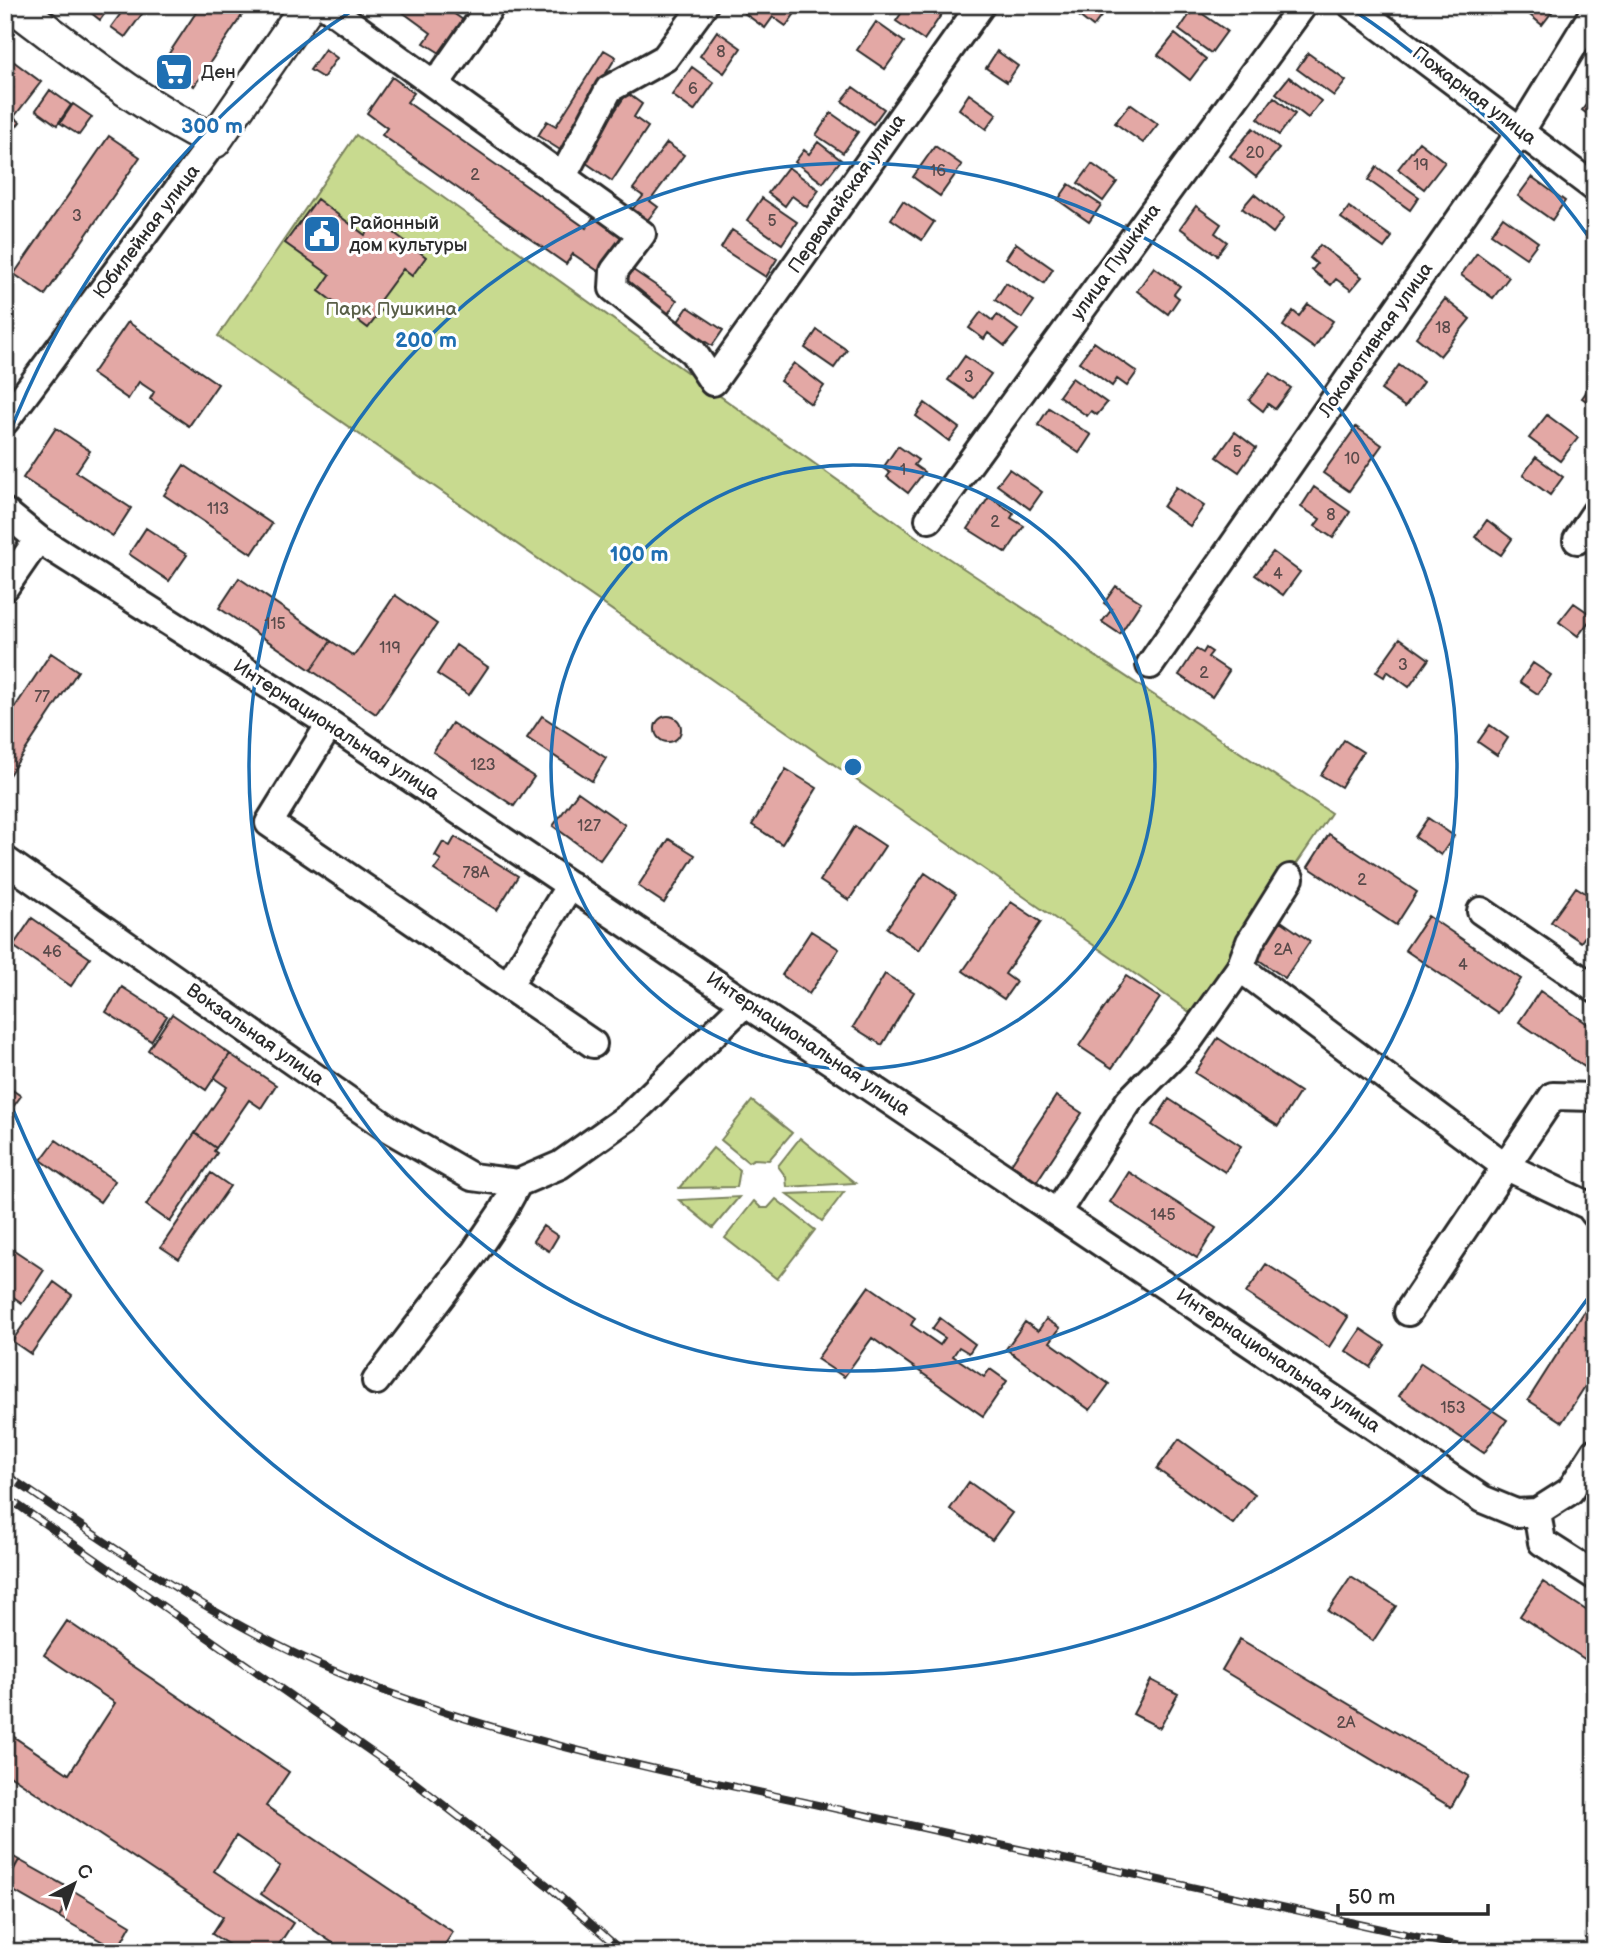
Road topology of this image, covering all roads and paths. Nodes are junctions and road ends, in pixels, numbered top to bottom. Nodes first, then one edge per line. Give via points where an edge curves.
1 (13, 5) edge
2 (308, 5) edge
3 (325, 5) edge
4 (491, 5) edge
5 (704, 5) edge
6 (981, 5) edge
7 (1303, 5) edge
8 (1352, 5) edge
9 (1595, 10) edge
10 (435, 85) junction
11 (1521, 131) junction
12 (214, 141) junction
13 (562, 178) junction
14 (1595, 188) edge
15 (5, 421) edge
16 (5, 512) edge
17 (1595, 513) edge
18 (929, 519) dead end
19 (38, 539) junction
20 (1577, 540) dead end
21 (5, 587) edge
22 (1150, 665) dead end
23 (330, 724) junction
24 (5, 860) edge
25 (1290, 878) dead end
26 (570, 885) junction
27 (1481, 911) dead end
28 (1240, 968) junction
29 (508, 986) junction
30 (1595, 989) edge
31 (745, 1003) junction
32 (593, 1044) dead end
33 (1595, 1097) edge
34 (1505, 1166) junction
35 (518, 1183) junction
36 (1058, 1212) junction
37 (1595, 1214) edge
38 (1408, 1312) dead end
39 (376, 1381) dead end
40 (1595, 1452) edge
41 (1537, 1513) junction
42 (1595, 1576) edge

1 - 12 main road via 121,87
2 - 12 main road, Юбилейная улица
3 - 10 street
4 - 10 street
5 - 13 street via 665,58 609,89
6 - 13 street, Первомайская улица via 713,382 693,352 613,288 614,271 642,234
7 - 18 street, улица Пушкина
8 - 11 street, Пожарная улица
9 - 11 street, Локомотивная улица
10 - 13 street
11 - 14 street, Пожарная улица
11 - 22 street, Локомотивная улица
12 - 15 street, Юбилейная улица
16 - 19 street, Интернациональная улица
17 - 20 street
19 - 21 street
19 - 23 street, Интернациональная улица
23 - 26 street, Интернациональная улица
23 - 29 street via 269,823
24 - 35 street, Вокзальная улица via 389,1129 472,1177
25 - 28 street via 1250,942
26 - 29 street
26 - 31 street, Интернациональная улица
27 - 30 street
28 - 34 street
28 - 36 street via 1189,1040 1129,1101
29 - 32 street
31 - 35 street via 629,1116 560,1165
31 - 36 street, Интернациональная улица
33 - 34 street via 1553,1096
34 - 37 street via 1589,1206
34 - 38 street
35 - 39 street via 474,1252
36 - 41 street, Интернациональная улица via 1482,1499 1516,1513
40 - 41 street via 1570,1491
41 - 42 street via 1542,1542

